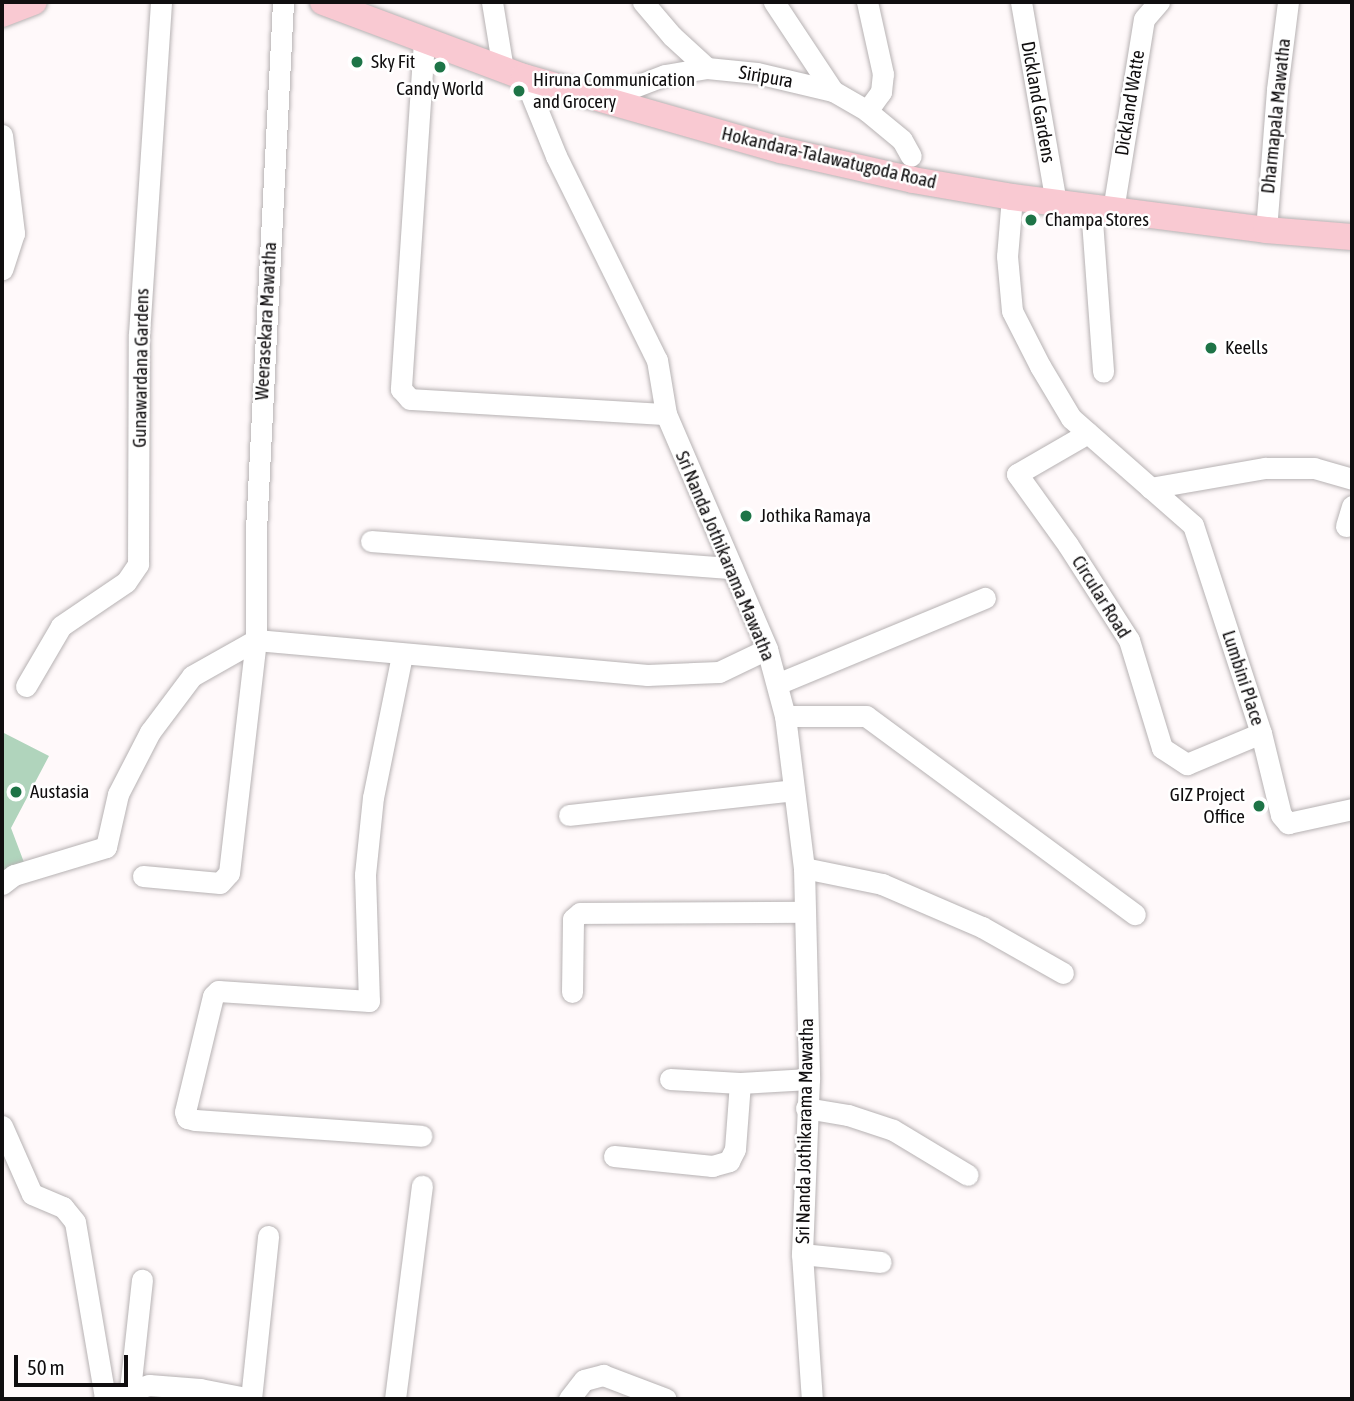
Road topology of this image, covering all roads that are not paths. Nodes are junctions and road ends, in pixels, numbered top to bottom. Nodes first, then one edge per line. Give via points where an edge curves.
1 (34, 2) edge
2 (162, 2) edge
3 (283, 2) edge
4 (323, 2) edge
5 (492, 2) edge
6 (643, 2) edge
7 (774, 2) edge
8 (867, 2) edge
9 (1021, 2) edge
10 (1159, 2) edge
11 (1288, 2) edge
12 (361, 9) edge
13 (1139, 10) edge
14 (2, 13) edge
15 (672, 36) junction
16 (424, 41) junction
17 (707, 68) junction
18 (513, 73) junction
19 (665, 75) junction
20 (833, 91) junction
21 (600, 100) junction
22 (867, 111) junction
23 (2, 135) edge
24 (911, 156) dead end
25 (1012, 197) junction
26 (1056, 203) junction
27 (1102, 209) junction
28 (1266, 230) junction
29 (8, 233) edge
30 (1352, 237) edge
31 (2, 269) edge
32 (1102, 372) dead end
33 (666, 414) junction
34 (1087, 433) junction
35 (1352, 478) edge
36 (1150, 488) junction
37 (371, 541) dead end
38 (732, 568) junction
39 (985, 598) dead end
40 (256, 640) junction
41 (767, 649) junction
42 (401, 655) junction
43 (777, 684) junction
44 (26, 686) dead end
45 (785, 716) junction
46 (1261, 733) junction
47 (794, 790) junction
48 (1352, 809) edge
49 (569, 815) dead end
50 (804, 869) junction
51 (143, 876) dead end
52 (2, 884) edge
53 (804, 912) junction
54 (1135, 914) dead end
55 (1063, 973) dead end
56 (572, 992) dead end
57 (670, 1079) dead end
58 (809, 1079) junction
59 (740, 1083) junction
60 (806, 1108) junction
61 (2, 1126) edge
62 (421, 1136) dead end
63 (614, 1156) dead end
64 (968, 1175) dead end
65 (422, 1186) dead end
66 (268, 1236) dead end
67 (802, 1254) junction
68 (881, 1262) dead end
69 (142, 1280) dead end
70 (130, 1391) junction
71 (200, 1394) edge
72 (104, 1399) edge
73 (251, 1399) edge
74 (395, 1399) edge
75 (569, 1399) edge
76 (666, 1399) edge
77 (812, 1399) edge

1 - 14 main road
2 - 44 street, Gunawardana Gardens via 139,334 138,564 127,582 61,626
3 - 40 street, Weerasekara Mawatha via 256,530
4 - 12 main road, Hokandara-Talawatugoda Road
5 - 18 street, Sri Nanda Jothikarama Mawatha
6 - 15 street
7 - 20 street
8 - 22 street via 883,74 881,92
9 - 26 street, Dickland Gardens
10 - 13 street, Dickland Watte
11 - 28 street, Dharmapala Mawatha
12 - 16 main road, Hokandara-Talawatugoda Road
13 - 27 street, Dickland Watte
15 - 17 street
15 - 19 street
16 - 18 main road, Hokandara-Talawatugoda Road
16 - 33 street via 401,389 410,400
17 - 19 street, Siripura
17 - 20 street, Siripura via 757,73
18 - 21 main road, Hokandara-Talawatugoda Road
18 - 33 street, Sri Nanda Jothikarama Mawatha via 657,360
19 - 21 street, Siripura
20 - 22 street, Siripura
21 - 25 main road, Hokandara-Talawatugoda Road via 781,150
22 - 24 street, Siripura via 902,140
23 - 29 street
25 - 26 main road, Hokandara-Talawatugoda Road
25 - 34 street, Lumbini Place via 1007,256 1012,311 1071,418
26 - 27 main road, Hokandara-Talawatugoda Road
27 - 28 main road, Hokandara-Talawatugoda Road
27 - 32 street, Dickland Watte
28 - 30 main road, Hokandara-Talawatugoda Road
29 - 31 street
33 - 38 street, Sri Nanda Jothikarama Mawatha
34 - 36 street, Lumbini Place
34 - 46 street, Circular Road via 1017,474 1129,640 1162,748 1187,764
35 - 36 street via 1314,468 1265,468
36 - 46 street, Lumbini Place via 1193,525
37 - 38 street
38 - 41 street, Sri Nanda Jothikarama Mawatha
39 - 43 street
40 - 42 street
40 - 51 street, Weerasekara Mawatha via 229,873 220,883
40 - 52 street via 192,676 150,732 117,794 106,847 14,875
41 - 42 street via 719,672 647,675
41 - 43 street, Sri Nanda Jothikarama Mawatha
42 - 62 street via 373,797 365,874 369,1001 218,991 213,996 185,1112 195,1120
43 - 45 street, Sri Nanda Jothikarama Mawatha
45 - 47 street, Sri Nanda Jothikarama Mawatha
45 - 54 street via 866,716
46 - 48 street, Lumbini Place via 1281,815 1288,823
47 - 49 street
47 - 50 street, Sri Nanda Jothikarama Mawatha
50 - 53 street, Sri Nanda Jothikarama Mawatha
50 - 55 street via 882,884 982,927
53 - 56 street via 580,913 573,919
53 - 58 street, Sri Nanda Jothikarama Mawatha
57 - 59 street
58 - 59 street
58 - 60 street, Sri Nanda Jothikarama Mawatha
59 - 63 street via 735,1149 729,1161 712,1166
60 - 64 street via 848,1115 893,1130
60 - 67 street, Sri Nanda Jothikarama Mawatha
61 - 72 street via 32,1194 63,1207 75,1222
65 - 74 street
66 - 73 street
67 - 68 street
67 - 77 street, Sri Nanda Jothikarama Mawatha
69 - 70 street
70 - 71 street via 149,1385
70 - 72 street
71 - 73 street
75 - 76 street via 584,1380 603,1375

